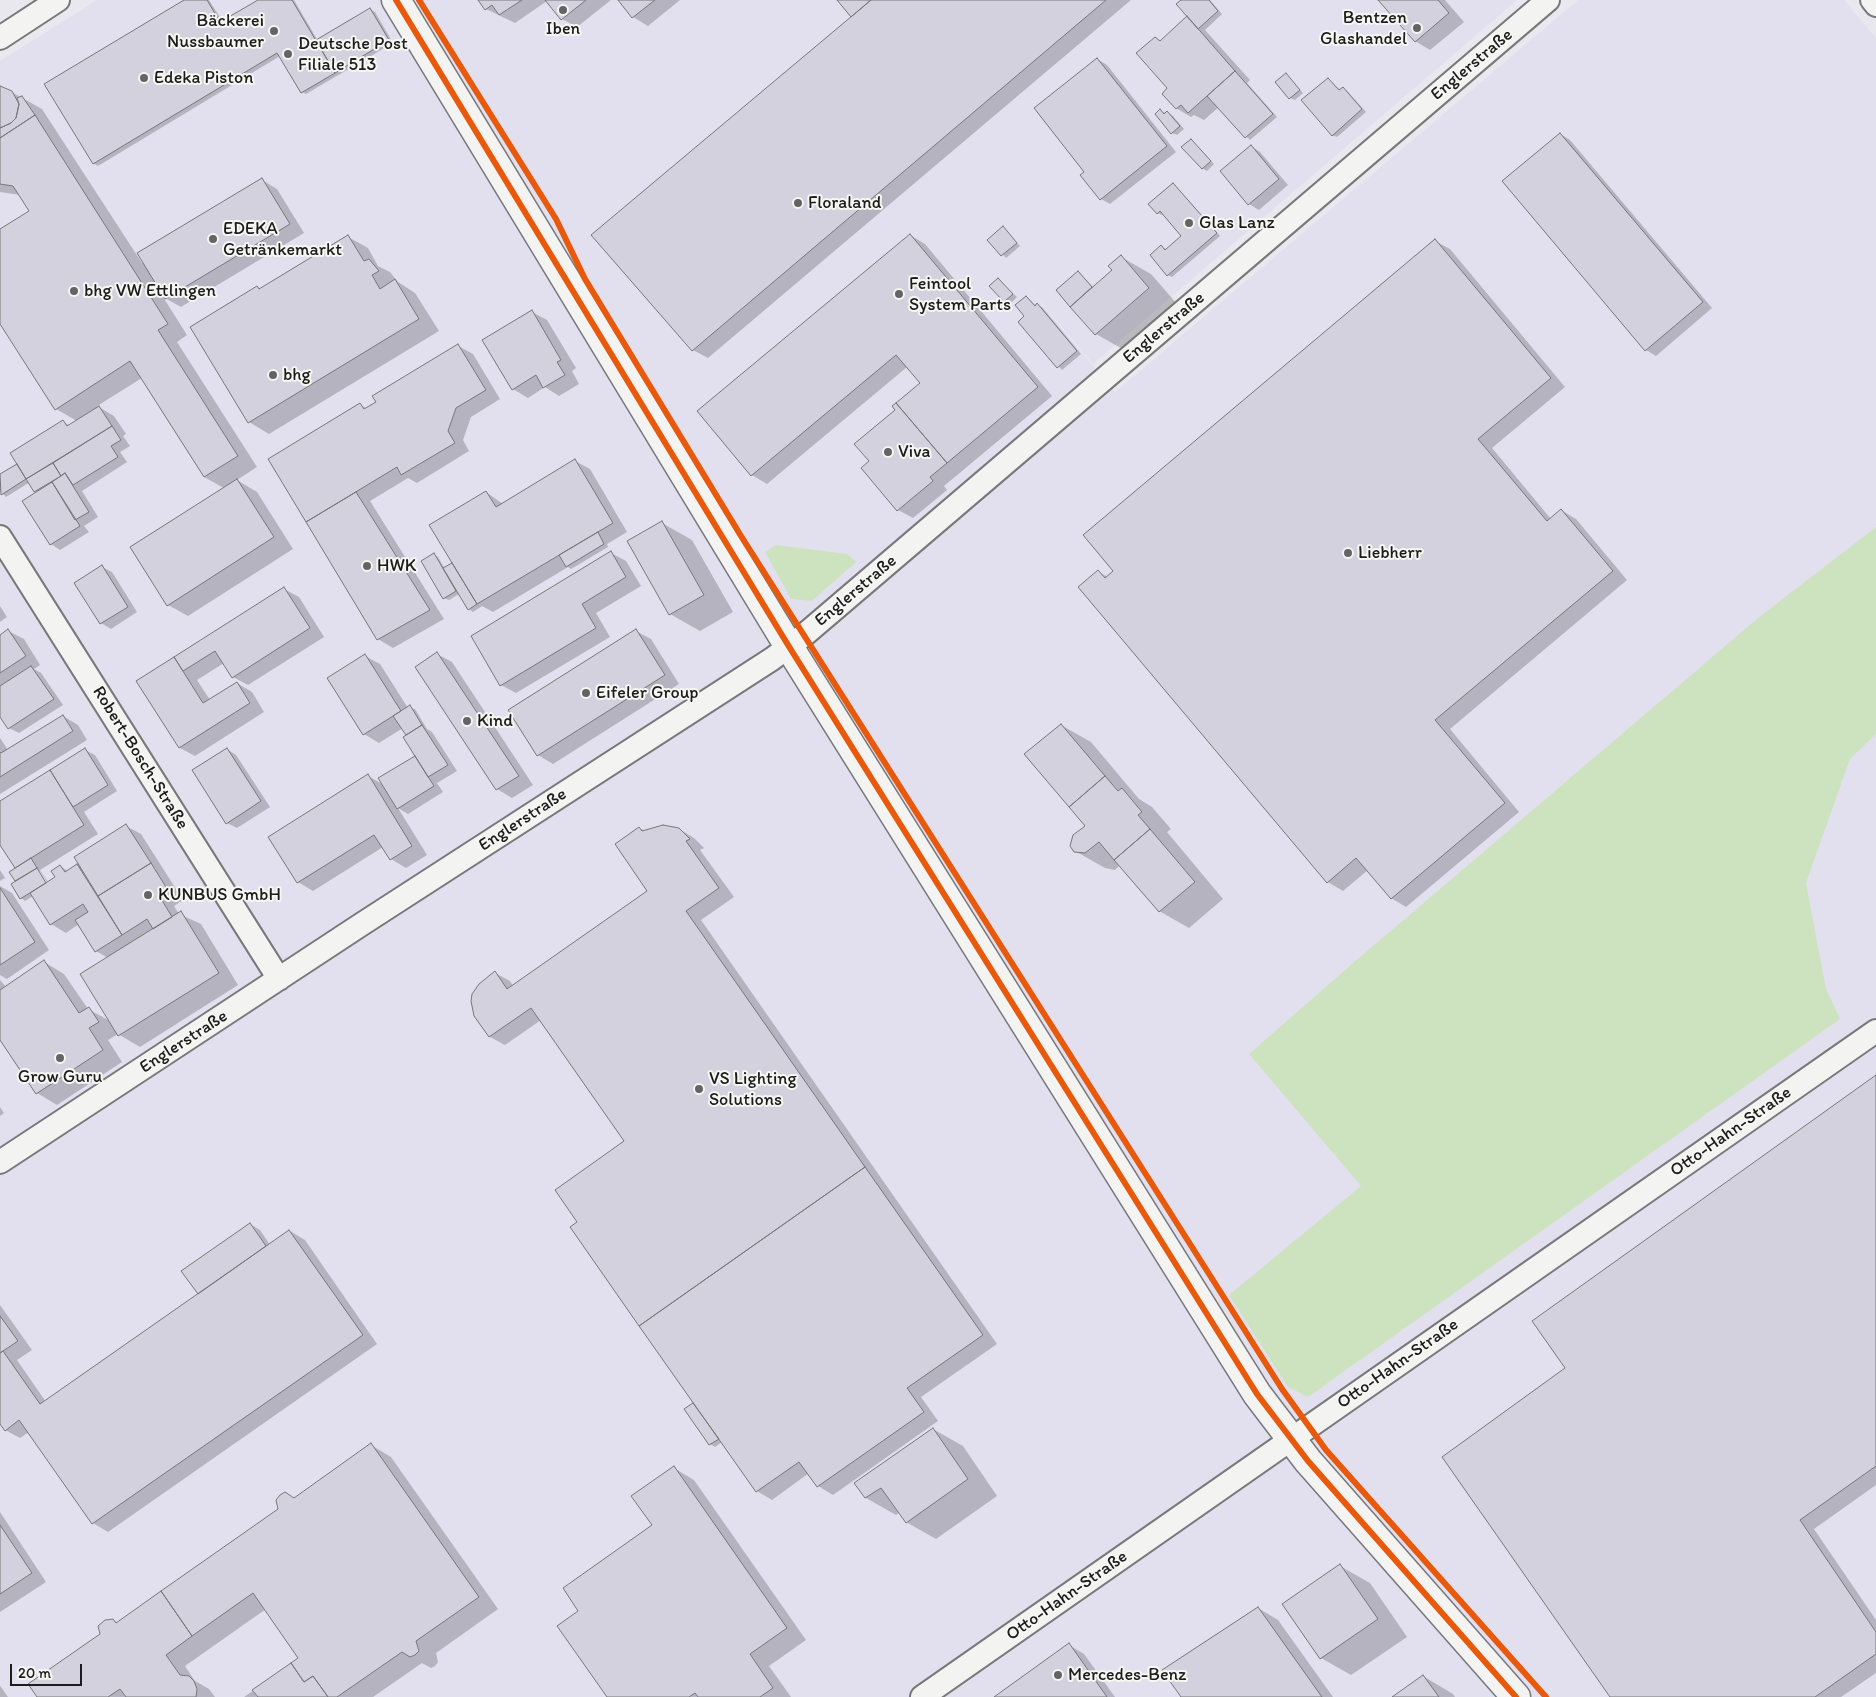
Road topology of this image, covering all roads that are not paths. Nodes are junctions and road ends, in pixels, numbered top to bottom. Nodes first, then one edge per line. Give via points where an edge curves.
1 (58, 0) edge
2 (396, 0) edge
3 (1548, 0) edge
4 (1872, 0) edge
5 (1876, 5) edge
6 (0, 38) edge
7 (0, 537) edge
8 (788, 645) junction
9 (280, 979) junction
10 (1876, 1031) edge
11 (0, 1162) edge
12 (1291, 1439) junction
13 (922, 1697) edge
14 (1516, 1697) edge

1 - 6 street
2 - 8 street
3 - 8 street, Englerstraße via 803,636
4 - 5 street
7 - 9 street, Robert-Bosch-Straße
8 - 9 street, Englerstraße via 772,659
8 - 12 street via 1252,1386
9 - 11 street, Englerstraße
10 - 12 street, Otto-Hahn-Straße
12 - 13 street, Otto-Hahn-Straße
12 - 14 street

